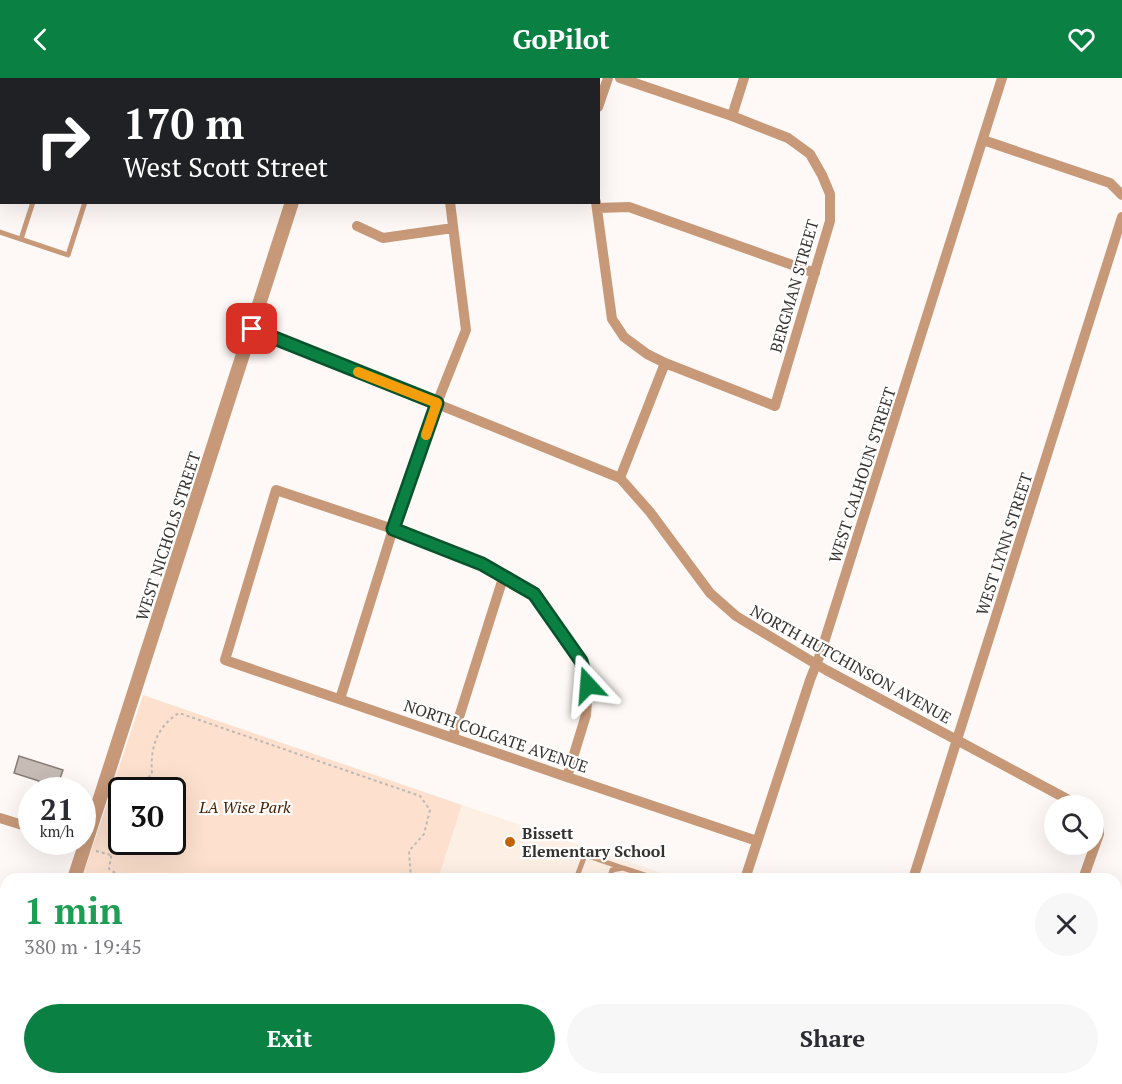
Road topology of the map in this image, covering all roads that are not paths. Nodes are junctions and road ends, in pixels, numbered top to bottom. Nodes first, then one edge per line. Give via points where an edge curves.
1 (608, 78) edge
2 (620, 78) edge
3 (744, 78) edge
4 (1002, 78) edge
5 (600, 100) edge
6 (732, 116) junction
7 (983, 140) junction
8 (1122, 194) edge
9 (32, 204) edge
10 (84, 204) edge
11 (291, 204) edge
12 (450, 204) edge
13 (597, 205) edge
14 (1122, 217) edge
15 (357, 226) dead end
16 (453, 228) junction
17 (0, 231) edge
18 (21, 239) junction
19 (816, 273) junction
20 (252, 329) junction
21 (665, 363) junction
22 (437, 403) junction
23 (620, 478) junction
24 (393, 529) junction
25 (504, 575) junction
26 (816, 664) junction
27 (340, 699) junction
28 (453, 736) junction
29 (957, 741) junction
30 (567, 777) junction
31 (1059, 795) edge
32 (96, 808) edge
33 (0, 818) edge
34 (18, 824) edge
35 (758, 841) junction
36 (81, 855) edge
37 (1092, 855) edge
38 (623, 868) junction
39 (76, 873) edge
40 (578, 873) edge
41 (611, 873) edge
42 (638, 873) edge
43 (748, 873) edge
44 (915, 873) edge
45 (1085, 873) edge

1 - 5 street
2 - 6 street, BERGMAN STREET
3 - 6 street
4 - 7 street, WEST CALHOUN STREET
6 - 19 street, BERGMAN STREET via 788,138 810,154 822,175 830,194 830,221
7 - 8 street via 1110,183
7 - 26 street, WEST CALHOUN STREET
9 - 18 lane
10 - 18 lane via 68,255
11 - 20 street, WEST NICHOLS STREET
12 - 16 street
13 - 19 street via 629,207
13 - 21 street via 612,319 624,337
14 - 29 street, WEST LYNN STREET
15 - 16 street via 383,238
16 - 22 street via 466,330
17 - 18 lane
19 - 21 street, BERGMAN STREET via 775,406
20 - 22 street, NORTH HUTCHINSON AVENUE
20 - 32 street, WEST NICHOLS STREET
21 - 23 street
22 - 23 street, NORTH HUTCHINSON AVENUE
22 - 24 street
23 - 26 street, NORTH HUTCHINSON AVENUE via 718,601
24 - 25 street
24 - 27 street
24 - 27 street, NORTH COLGATE AVENUE via 276,490 225,660
25 - 28 street
25 - 30 street via 534,594 581,661 588,685 586,715
26 - 29 street, NORTH HUTCHINSON AVENUE
26 - 35 street, WEST CALHOUN STREET
27 - 28 street, NORTH COLGATE AVENUE
28 - 30 street, NORTH COLGATE AVENUE
29 - 31 street, NORTH HUTCHINSON AVENUE
29 - 44 street, WEST LYNN STREET
30 - 35 street, NORTH COLGATE AVENUE
33 - 34 street
35 - 43 street, WEST CALHOUN STREET
36 - 39 street, WEST NICHOLS STREET
37 - 45 street
38 - 40 lane via 585,855
38 - 41 lane
38 - 42 lane

